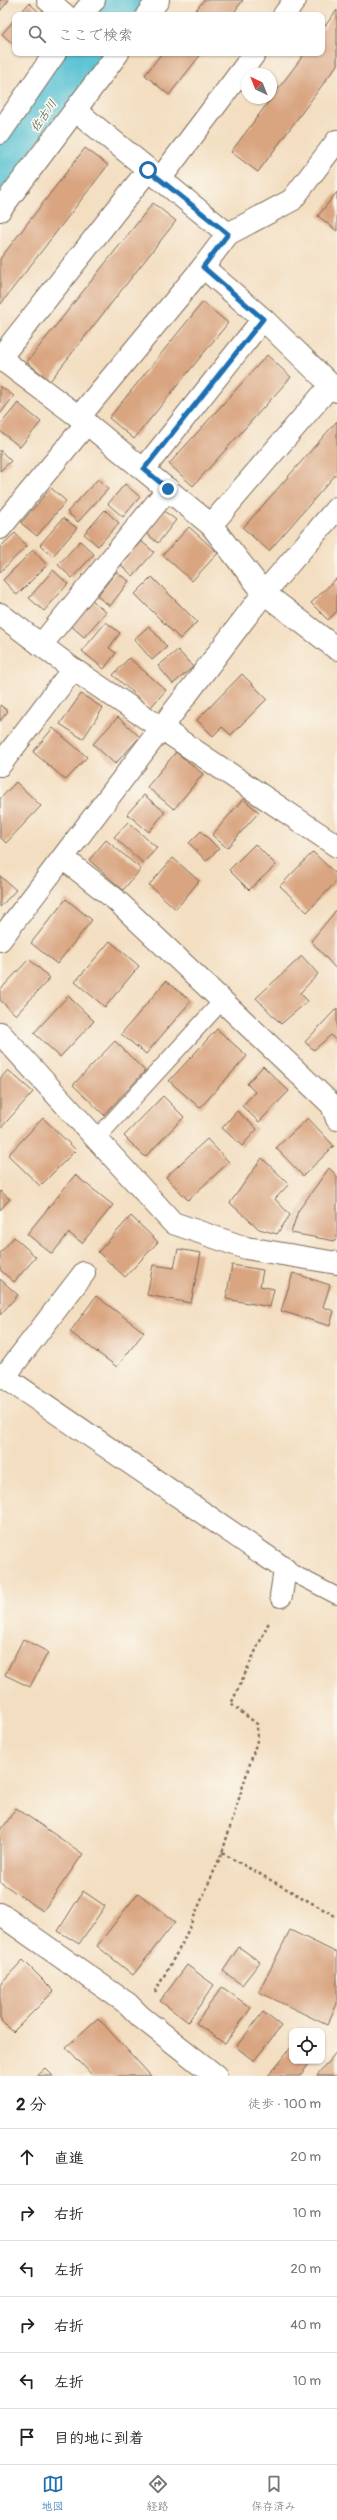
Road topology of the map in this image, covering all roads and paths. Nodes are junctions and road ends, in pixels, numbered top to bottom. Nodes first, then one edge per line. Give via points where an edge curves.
1 (48, 0) edge
2 (94, 0) edge
3 (158, 0) edge
4 (295, 0) edge
5 (62, 12) edge
6 (84, 12) edge
7 (149, 12) edge
8 (286, 12) edge
9 (53, 56) edge
10 (116, 56) edge
11 (252, 56) edge
12 (75, 110) junction
13 (0, 132) edge
14 (337, 141) edge
15 (154, 174) junction
16 (0, 210) edge
17 (228, 234) junction
18 (203, 267) junction
19 (263, 319) junction
20 (0, 358) edge
21 (334, 388) edge
22 (83, 420) junction
23 (144, 469) junction
24 (168, 489) junction
25 (337, 508) edge
26 (211, 525) junction
27 (0, 528) edge
28 (264, 593) junction
29 (0, 614) edge
30 (41, 645) junction
31 (337, 649) edge
32 (73, 669) junction
33 (160, 727) junction
34 (0, 765) edge
35 (337, 846) edge
36 (63, 858) junction
37 (0, 940) edge
38 (222, 1001) junction
39 (0, 1033) edge
40 (337, 1120) edge
41 (96, 1139) junction
42 (337, 1263) edge
43 (84, 1273) dead end
44 (2, 1375) edge
45 (285, 1569) junction
46 (281, 1596) joint
47 (337, 1596) edge
48 (222, 1853) junction
49 (0, 1914) edge
50 (337, 1917) edge
51 (141, 2017) junction
52 (216, 2076) edge

1 - 5 street
2 - 6 street
3 - 7 street
4 - 8 street
9 - 13 street
10 - 12 street
11 - 15 street
12 - 15 street
12 - 16 street
14 - 17 street via 292,200
15 - 17 street
15 - 20 street
17 - 18 street
18 - 19 street
18 - 22 street
19 - 21 street
19 - 23 street
20 - 22 street
21 - 26 street
22 - 23 street
22 - 27 street
23 - 24 street
24 - 26 street
24 - 30 street
25 - 28 street
26 - 28 street
28 - 31 street
28 - 33 street
29 - 30 street
30 - 32 street
32 - 33 street
32 - 34 street
33 - 35 street
33 - 36 street
36 - 37 street
36 - 38 street via 115,899
38 - 40 street via 332,1104
38 - 41 lane
39 - 41 street
41 - 42 street via 173,1223 246,1248
43 - 44 street
44 - 45 street
45 - 46 street
45 - 47 lane
46 - 48 path via 231,1704 257,1724 257,1741
48 - 50 path
48 - 51 path via 183,1942
49 - 51 street via 128,2004
51 - 52 street

